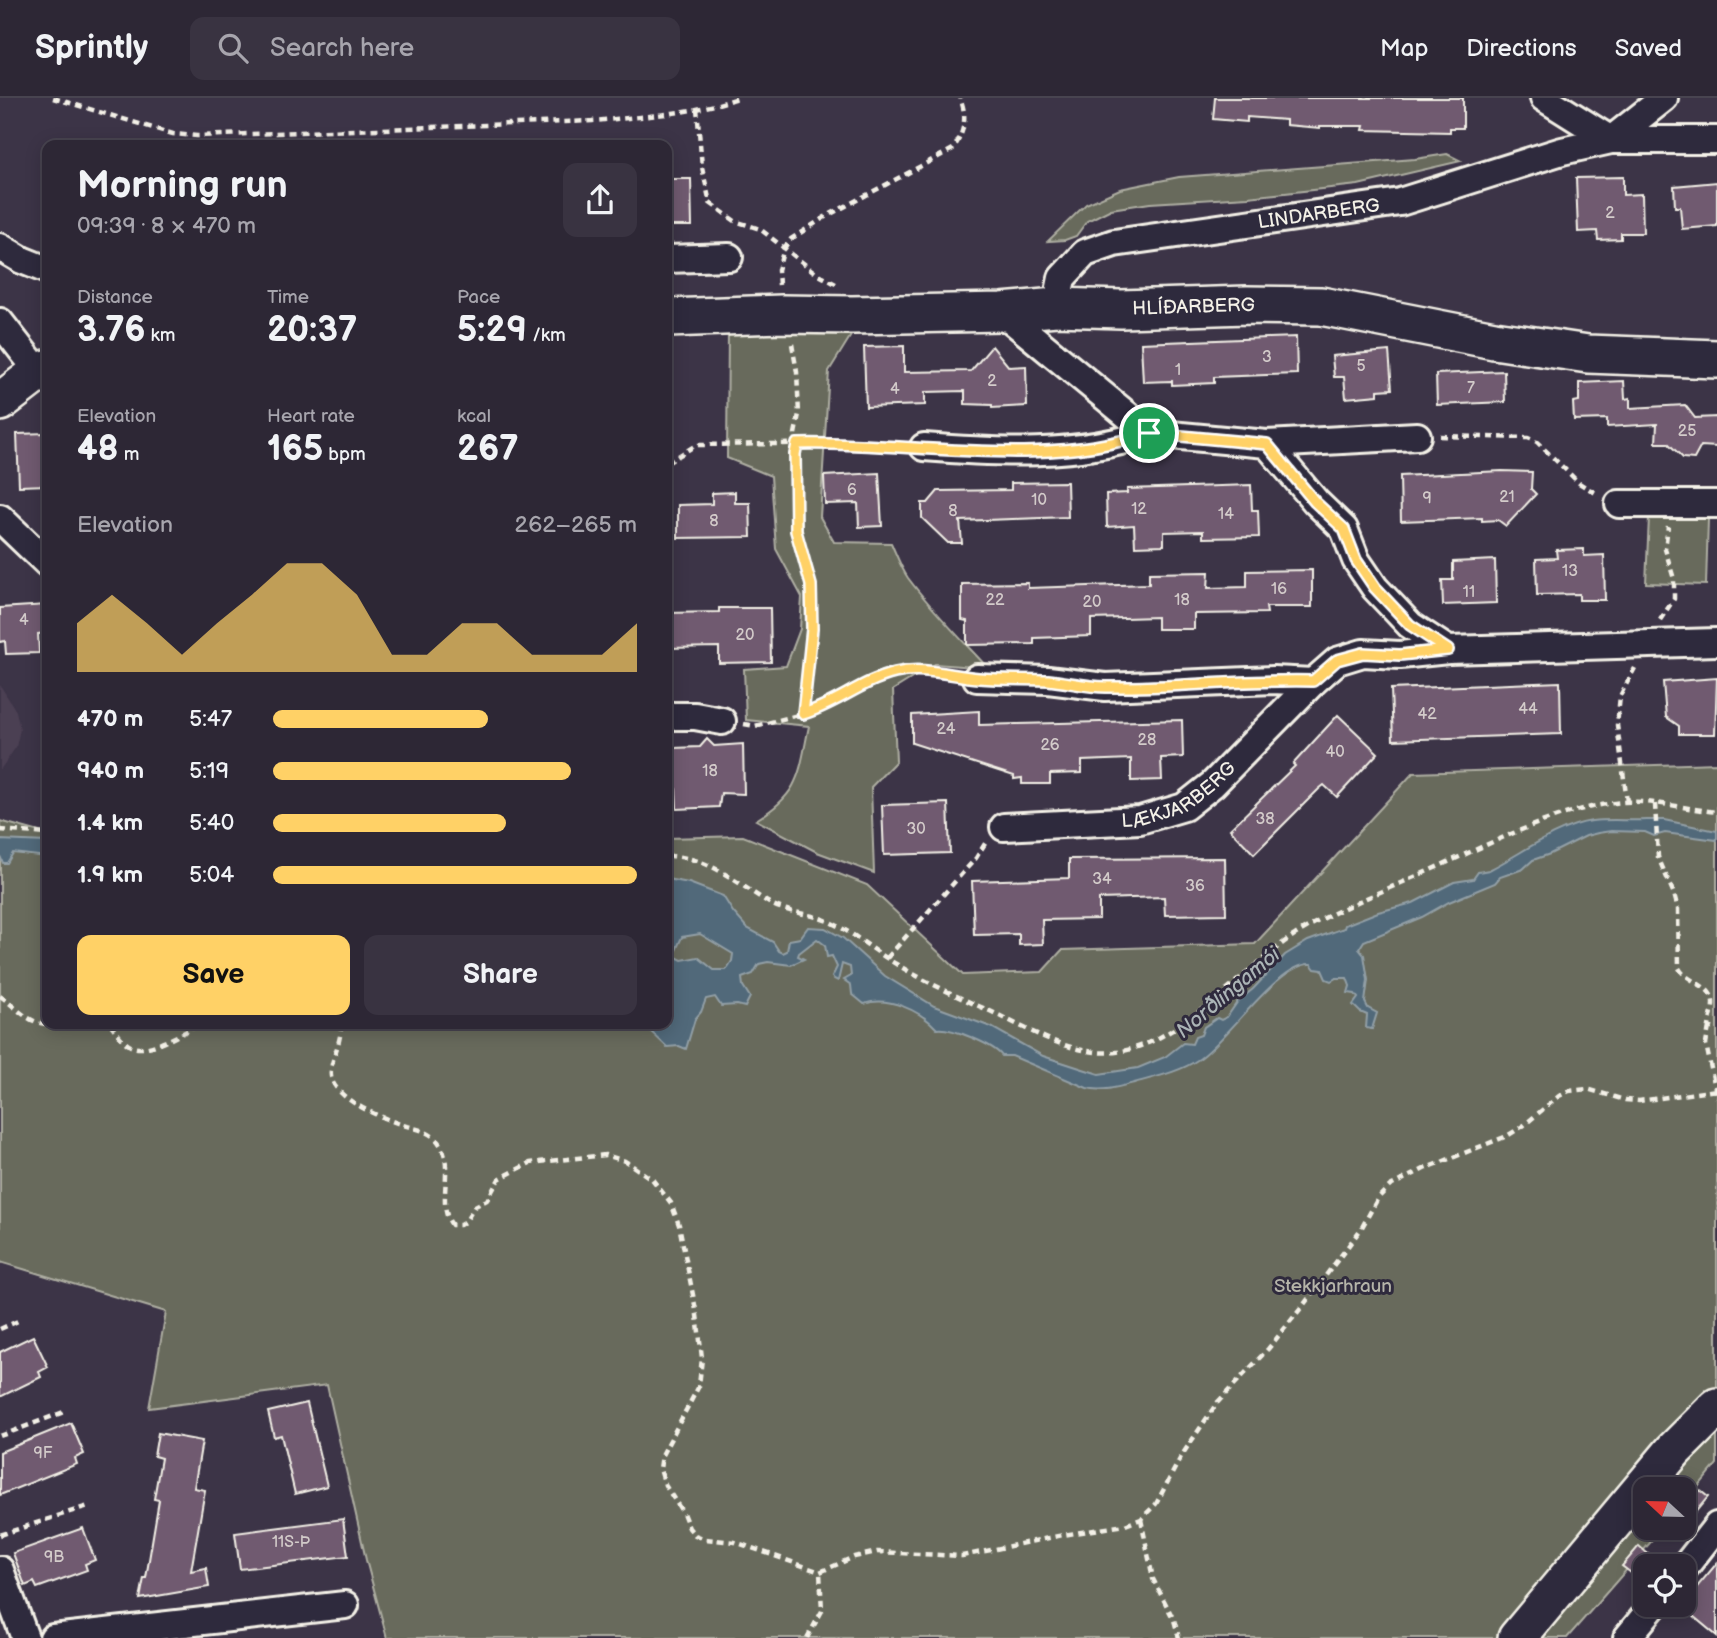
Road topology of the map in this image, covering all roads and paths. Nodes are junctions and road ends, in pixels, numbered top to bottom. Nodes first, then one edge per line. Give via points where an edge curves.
1 (52, 98) edge
2 (737, 98) edge
3 (960, 98) edge
4 (1544, 98) edge
5 (1664, 98) edge
6 (697, 108) junction
7 (1611, 140) junction
8 (1717, 140) edge
9 (0, 247) edge
10 (784, 248) junction
11 (729, 257) dead end
12 (672, 259) edge
13 (42, 268) edge
14 (838, 285) dead end
15 (1056, 307) junction
16 (1002, 312) junction
17 (672, 318) edge
18 (0, 322) edge
19 (784, 324) junction
20 (1717, 359) edge
21 (42, 369) edge
22 (42, 371) edge
23 (0, 402) edge
24 (1149, 433) junction
25 (1417, 436) joint
26 (797, 444) junction
27 (1267, 444) junction
28 (924, 447) joint
29 (672, 460) edge
30 (1619, 504) joint
31 (1717, 504) edge
32 (0, 518) edge
33 (1665, 549) dead end
34 (42, 556) edge
35 (1653, 636) junction
36 (1717, 642) edge
37 (1448, 650) junction
38 (977, 678) joint
39 (1313, 681) junction
40 (803, 714) junction
41 (672, 716) edge
42 (722, 721) joint
43 (1627, 802) junction
44 (1655, 804) junction
45 (1717, 812) edge
46 (1004, 827) joint
47 (0, 830) edge
48 (42, 834) edge
49 (672, 856) edge
50 (887, 958) junction
51 (0, 996) edge
52 (42, 1024) edge
53 (1709, 1027) junction
54 (114, 1029) edge
55 (190, 1029) edge
56 (341, 1029) edge
57 (1717, 1030) edge
58 (1716, 1090) edge
59 (1717, 1098) edge
60 (20, 1320) dead end
61 (0, 1329) edge
62 (1717, 1407) edge
63 (64, 1412) dead end
64 (0, 1436) edge
65 (88, 1506) dead end
66 (1141, 1519) junction
67 (1717, 1526) edge
68 (0, 1535) edge
69 (1695, 1554) edge
70 (0, 1570) edge
71 (820, 1572) junction
72 (345, 1605) dead end
73 (1644, 1617) edge
74 (25, 1638) edge
75 (53, 1638) edge
76 (807, 1638) edge
77 (1179, 1638) edge
78 (1517, 1638) edge
79 (1627, 1638) edge

1 - 6 path via 173,134 197,136 592,121
2 - 6 path
3 - 10 path via 965,122 953,149 825,217
4 - 7 street
5 - 7 street, LINDARBERG
6 - 10 path via 710,203 735,221 760,229
7 - 8 street, LINDARBERG
7 - 15 street, LINDARBERG via 1399,202 1114,243 1085,253 1069,270 1062,278
9 - 13 street
10 - 14 path
10 - 19 path via 778,270
11 - 12 street
15 - 16 street, HLÍÐARBERG
15 - 20 street, HLÍÐARBERG via 1321,306 1588,354
16 - 19 street, HLÍÐARBERG via 852,315
16 - 24 street
17 - 19 street, HLÍÐARBERG
18 - 21 street
19 - 26 path via 797,372
22 - 23 street
24 - 27 street
24 - 28 street via 1078,448 986,453
25 - 27 street
25 - 30 path via 1528,438 1579,483
26 - 28 path
26 - 29 path via 696,445
26 - 40 path via 796,531 811,585 812,629
27 - 37 street via 1344,529 1356,560 1375,588 1410,625
30 - 31 street
32 - 34 street
33 - 35 path via 1674,579 1674,599
35 - 36 street, LÆKJARBERG
35 - 37 street, LÆKJARBERG
35 - 43 path via 1620,696 1617,725
37 - 39 street, LÆKJARBERG via 1363,653 1337,660
38 - 39 street via 1105,687
38 - 40 path via 920,670 896,673
39 - 46 street, LÆKJARBERG via 1213,784 1184,807 1140,820
40 - 42 path via 755,726
41 - 42 street
43 - 44 path
43 - 50 path via 1561,816 1354,903 1289,939 1178,1025 1122,1051 1068,1046 953,994
44 - 45 path
44 - 53 path via 1658,857 1678,909 1679,968 1712,996
46 - 50 path via 988,839
47 - 48 path
49 - 50 path via 722,871 782,908 830,921
51 - 52 path via 31,1021
53 - 57 path
53 - 58 path via 1706,1044
54 - 55 path via 127,1043 140,1048
56 - 71 path via 331,1073 334,1085 357,1104 429,1133 440,1143 445,1156 446,1210 452,1225 466,1221 475,1206 487,1200 499,1179 530,1163 605,1155 630,1163 659,1186 675,1212 683,1241 702,1367 699,1386 662,1455 664,1486 700,1538 735,1542
58 - 59 path
58 - 66 path via 1639,1101 1587,1089 1569,1091 1507,1136 1390,1186 1302,1307 1217,1404 1156,1504
60 - 61 path
62 - 78 street via 1674,1450
63 - 64 path
65 - 68 path
66 - 71 path via 962,1556 877,1552
66 - 77 path via 1153,1579
67 - 69 street
70 - 74 street
71 - 76 path via 822,1611
72 - 75 street
73 - 79 street

